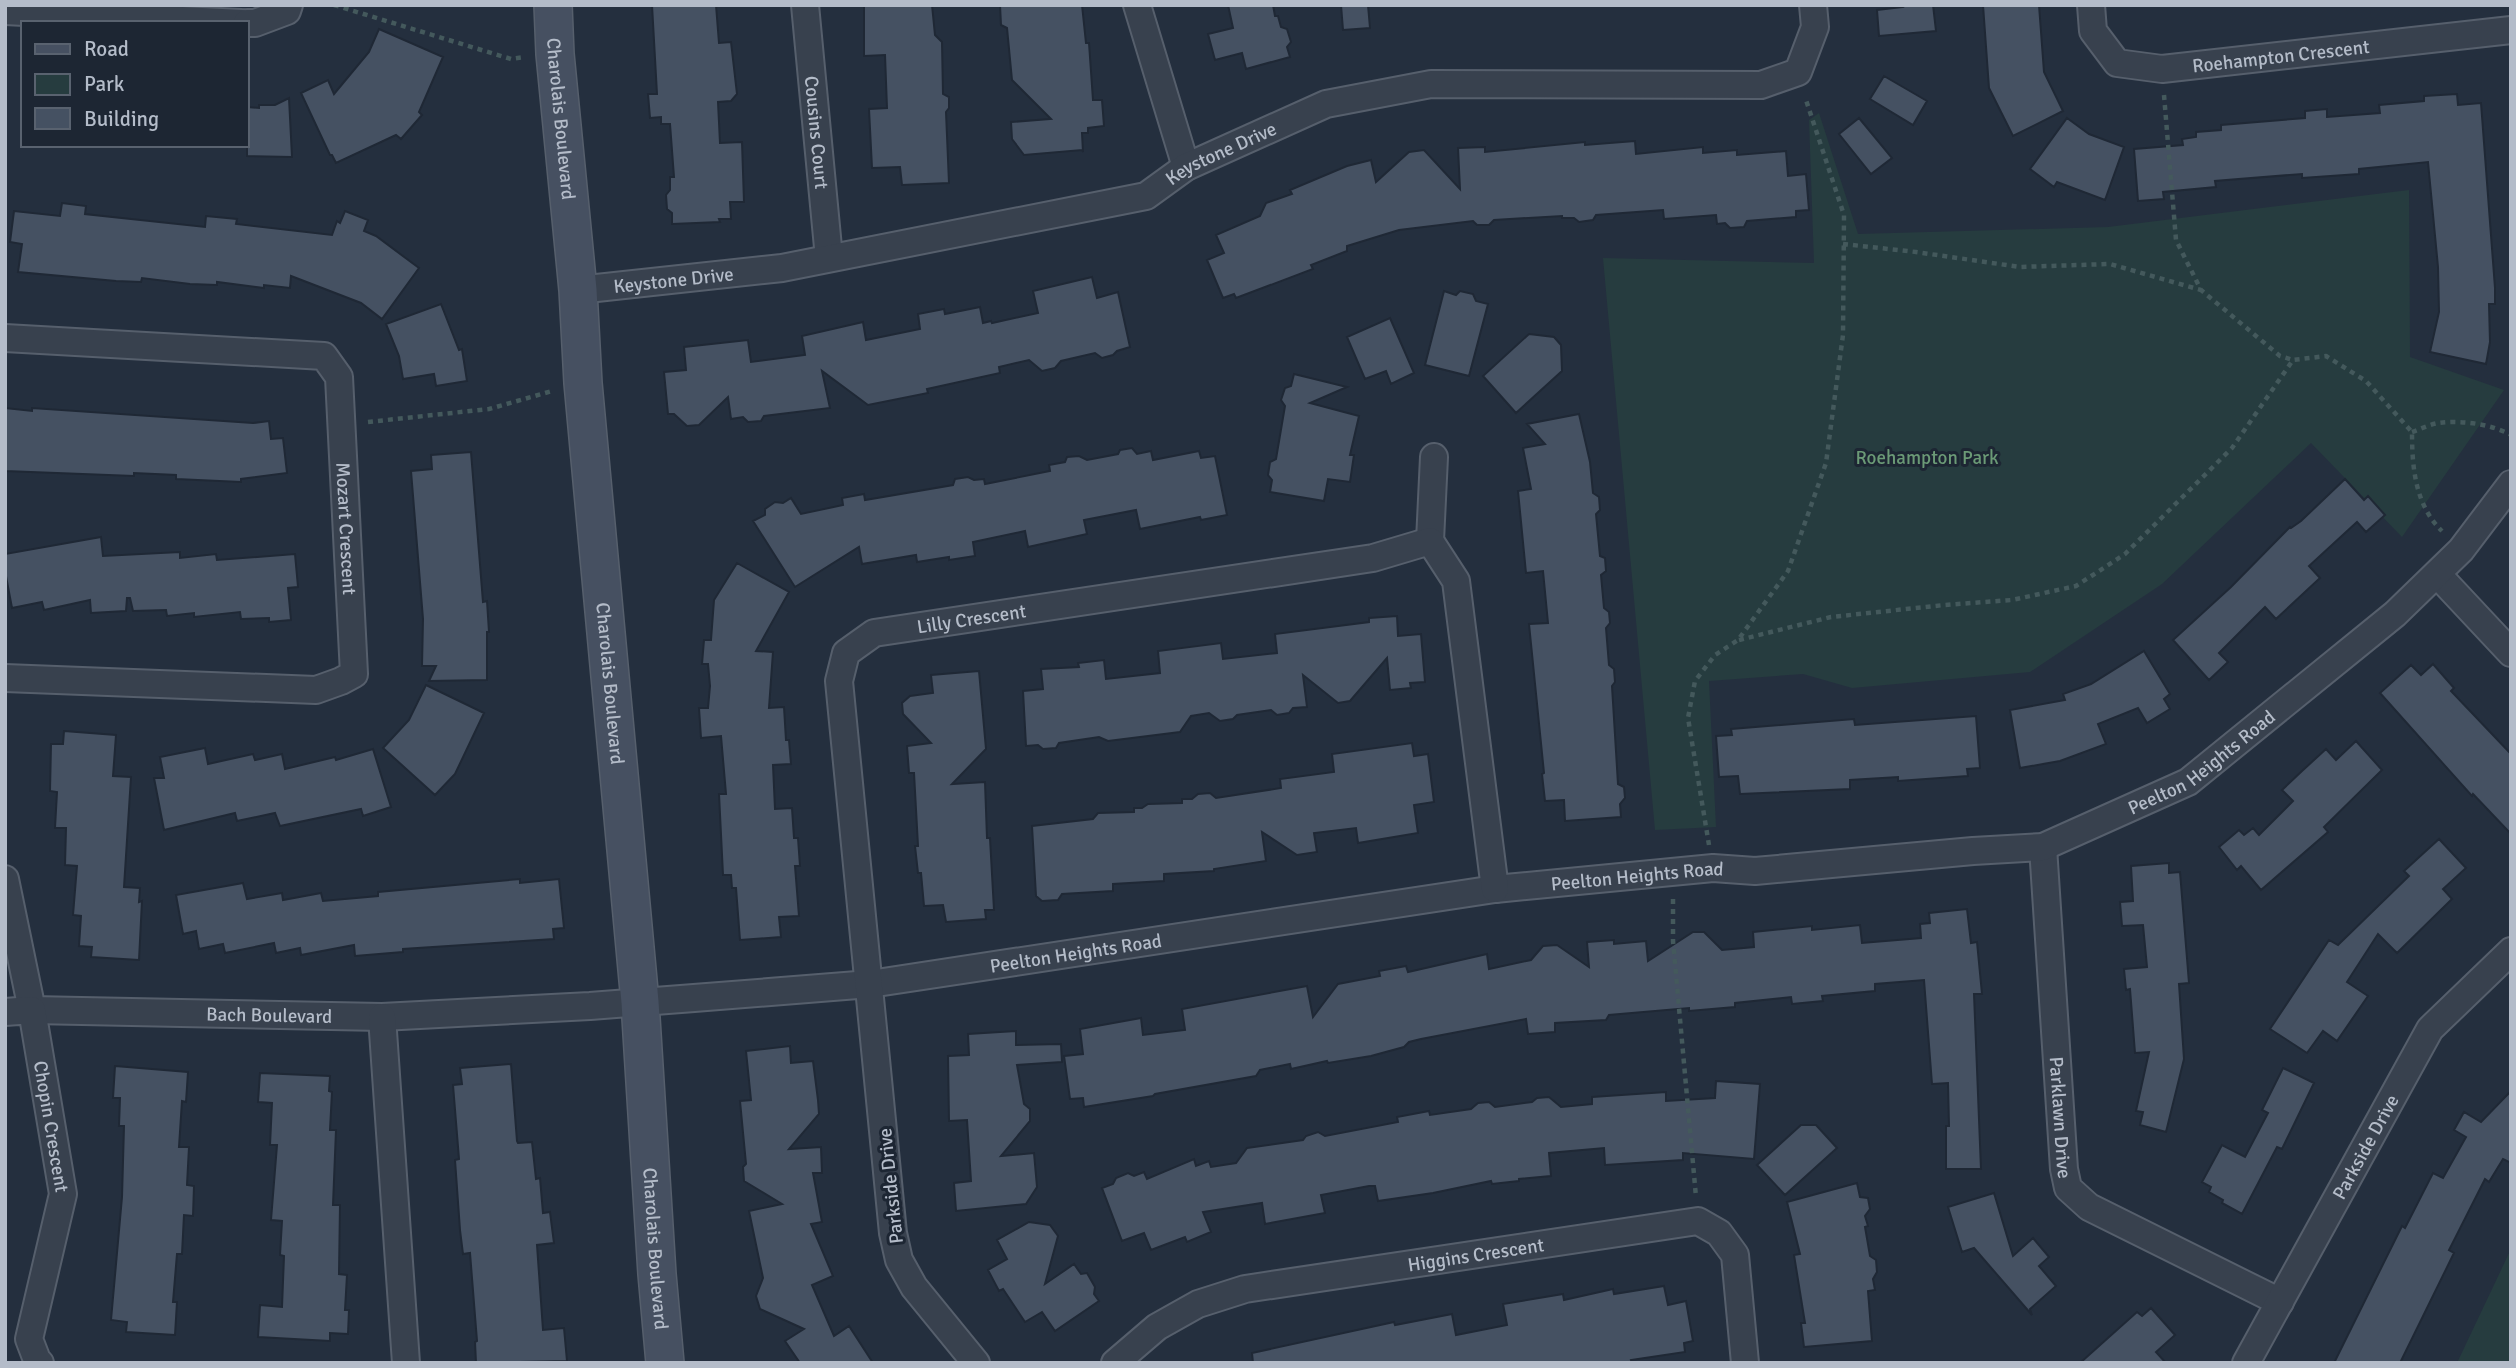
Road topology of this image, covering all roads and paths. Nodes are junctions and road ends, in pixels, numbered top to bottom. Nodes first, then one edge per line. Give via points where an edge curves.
1 (289, 5) edge
2 (334, 5) edge
3 (553, 5) edge
4 (805, 5) edge
5 (1137, 5) edge
6 (1812, 5) edge
7 (2091, 5) edge
8 (5, 12) edge
9 (198, 21) edge
10 (248, 23) edge
11 (2511, 30) edge
12 (555, 54) junction
13 (2162, 69) junction
14 (1798, 72) junction
15 (1186, 167) junction
16 (1843, 244) junction
17 (829, 258) junction
18 (579, 290) junction
19 (2201, 290) junction
20 (5, 338) edge
21 (2293, 359) junction
22 (583, 383) junction
23 (341, 425) junction
24 (2412, 432) junction
25 (2511, 435) edge
26 (1434, 457) dead end
27 (2511, 484) edge
28 (1430, 541) junction
29 (2461, 550) junction
30 (2437, 574) junction
31 (1738, 640) junction
32 (2511, 653) edge
33 (5, 678) edge
34 (2043, 847) junction
35 (1713, 868) junction
36 (5, 879) edge
37 (1495, 889) junction
38 (1673, 896) dead end
39 (2511, 951) edge
40 (870, 984) junction
41 (640, 1002) junction
42 (32, 1010) junction
43 (5, 1012) edge
44 (382, 1017) junction
45 (1698, 1222) junction
46 (2280, 1302) junction
47 (40, 1363) edge
48 (406, 1363) edge
49 (665, 1363) edge
50 (976, 1363) edge
51 (1115, 1363) edge
52 (1745, 1363) edge
53 (2246, 1363) edge

1 - 10 street via 287,11
2 - 12 path via 511,58
3 - 12 street, Charolais Boulevard
4 - 17 street, Cousins Court
5 - 15 street
6 - 14 street via 1815,27
7 - 13 street, Roehampton Crescent via 2092,31 2117,63
8 - 9 street
11 - 13 street, Roehampton Crescent
12 - 18 street, Charolais Boulevard
13 - 19 path via 2176,240
14 - 15 street, Keystone Drive via 1760,85 1431,84 1326,104
14 - 16 path via 1844,215
15 - 17 street, Keystone Drive via 1146,196
16 - 19 path via 2020,267 2110,264
16 - 31 path via 1843,335 1826,463 1788,571
17 - 18 street, Keystone Drive via 782,268
18 - 22 street, Charolais Boulevard
19 - 21 path via 2280,356
20 - 23 street, Mozart Crescent via 324,356 339,377
21 - 24 path via 2326,356 2336,362 2366,381
21 - 31 path via 2232,448 2125,554 2076,586 2012,600 1830,617
22 - 23 path via 489,409
22 - 41 street, Charolais Boulevard
23 - 33 street, Mozart Crescent via 354,674 316,690
24 - 25 path via 2438,423 2473,424
24 - 29 path via 2412,464 2429,519
26 - 28 street
27 - 29 street, Peelton Heights Road
28 - 37 street via 1457,581
28 - 40 street, Lilly Crescent via 1373,558 874,633 846,653 839,681
29 - 30 street, Peelton Heights Road
30 - 32 street
30 - 34 street, Peelton Heights Road via 2395,614 2188,782
31 - 35 path via 1715,655 1695,681 1688,718
34 - 35 street, Peelton Heights Road via 1755,871
34 - 46 street, Parklawn Drive via 2068,1188 2089,1207
35 - 37 street, Peelton Heights Road
36 - 42 street
37 - 40 street, Peelton Heights Road
38 - 45 path
39 - 46 street, Parkside Drive via 2430,1029
40 - 41 street, Peelton Heights Road
40 - 50 street, Parkside Drive via 899,1260 914,1287
41 - 44 street, Bach Boulevard
41 - 49 street, Charolais Boulevard
42 - 43 street, Bach Boulevard
42 - 44 street, Bach Boulevard
42 - 47 street, Chopin Crescent via 64,1194 29,1339
44 - 48 street
45 - 51 street, Higgins Crescent via 1245,1289 1198,1304 1157,1327
45 - 52 street via 1719,1233 1735,1255
46 - 53 street, Parkside Drive

